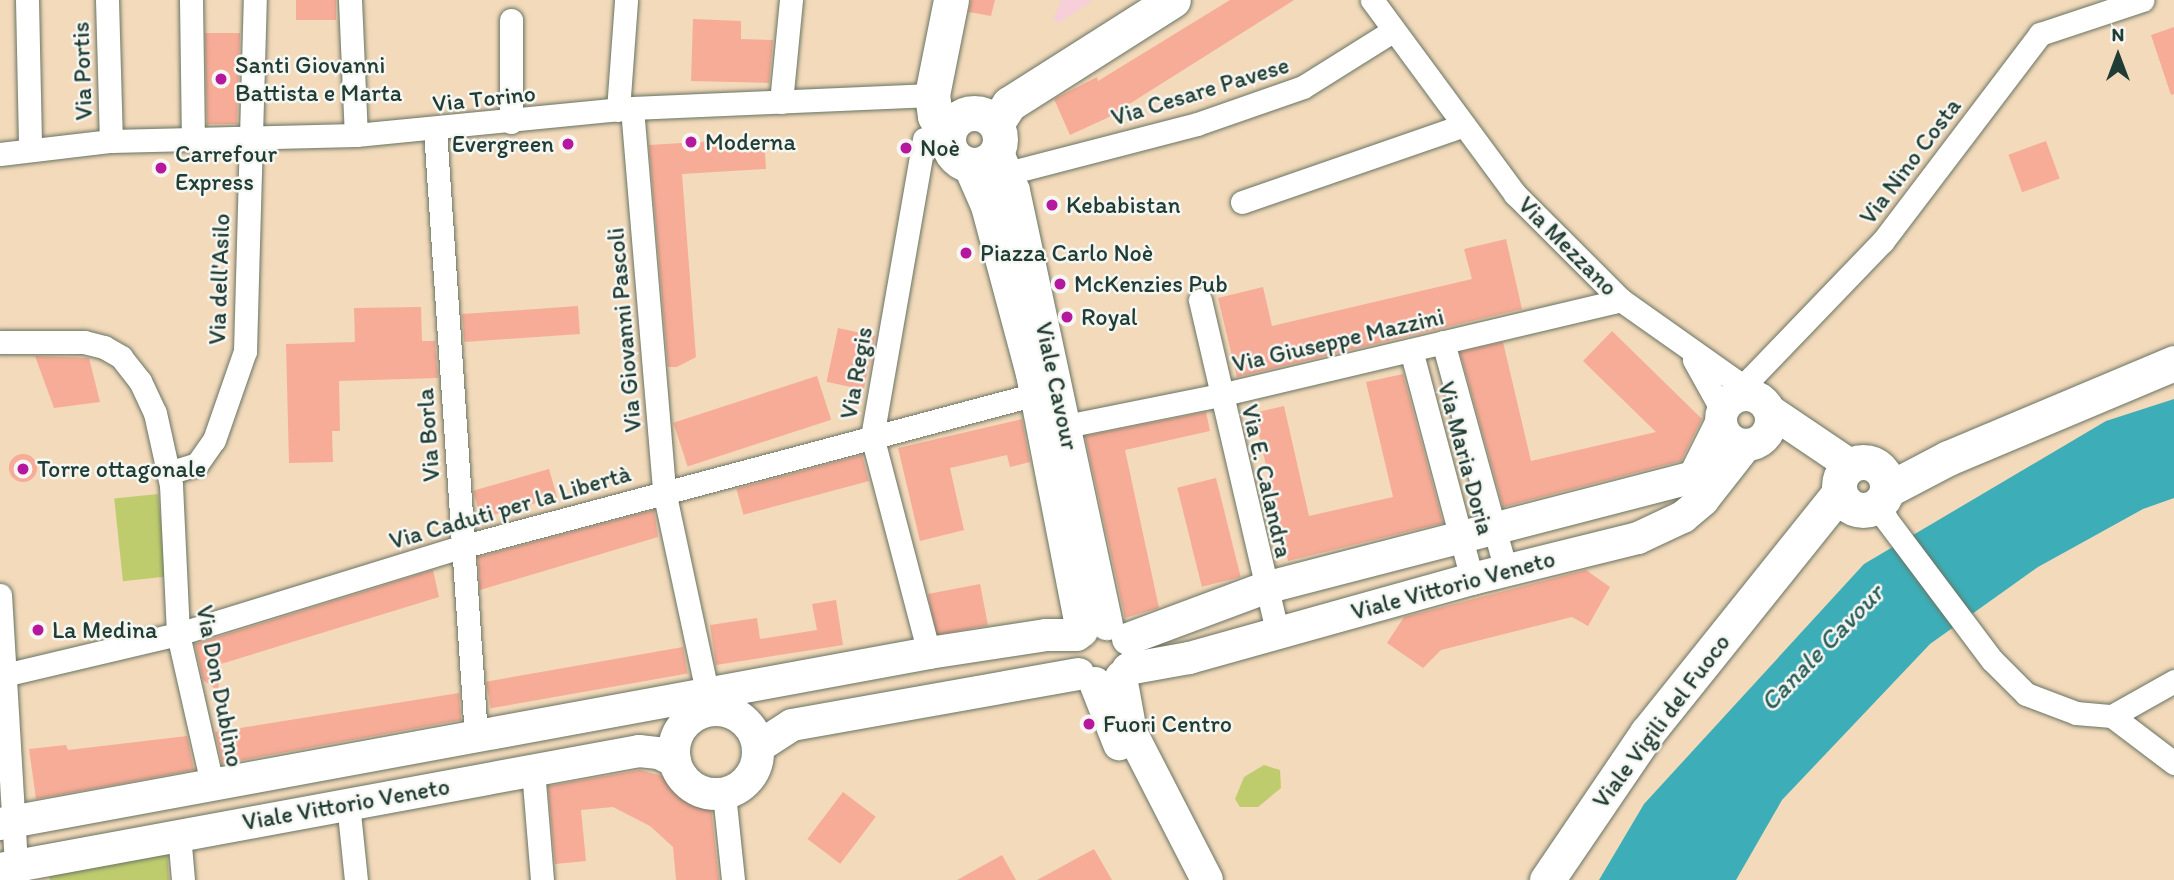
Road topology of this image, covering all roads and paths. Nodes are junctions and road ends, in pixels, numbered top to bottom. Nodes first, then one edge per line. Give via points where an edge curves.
1 (27, 0) edge
2 (107, 0) edge
3 (191, 0) edge
4 (255, 0) edge
5 (351, 0) edge
6 (626, 0) edge
7 (791, 0) edge
8 (951, 0) edge
9 (1173, 0) edge
10 (1372, 0) edge
11 (2136, 1) edge
12 (511, 20) dead end
13 (1394, 30) junction
14 (936, 84) junction
15 (781, 102) junction
16 (625, 109) junction
17 (511, 122) junction
18 (1464, 125) junction
19 (435, 130) junction
20 (356, 135) junction
21 (936, 138) junction
22 (248, 139) junction
23 (194, 140) junction
24 (111, 141) junction
25 (990, 145) junction
26 (30, 148) junction
27 (0, 154) edge
28 (1242, 202) dead end
29 (1200, 300) dead end
30 (1621, 300) junction
31 (0, 342) edge
32 (1443, 342) junction
33 (1411, 350) junction
34 (2174, 363) edge
35 (1036, 394) junction
36 (1220, 396) junction
37 (1744, 421) junction
38 (1066, 426) junction
39 (872, 436) junction
40 (168, 473) junction
41 (664, 491) junction
42 (1866, 494) junction
43 (1495, 529) junction
44 (1460, 538) junction
45 (461, 547) junction
46 (1506, 570) junction
47 (1472, 579) junction
48 (1265, 588) junction
49 (0, 595) edge
50 (1276, 632) junction
51 (178, 634) junction
52 (929, 653) junction
53 (1102, 654) junction
54 (4, 675) edge
55 (2174, 681) edge
56 (717, 703) junction
57 (2112, 716) junction
58 (476, 736) junction
59 (758, 747) junction
60 (675, 761) junction
61 (2174, 763) edge
62 (533, 770) junction
63 (212, 784) junction
64 (724, 794) junction
65 (348, 803) junction
66 (6, 822) edge
67 (179, 834) junction
68 (10, 871) edge
69 (183, 880) edge
70 (356, 880) edge
71 (542, 880) edge
72 (733, 880) edge
73 (1185, 880) edge
74 (1208, 880) edge
75 (1547, 880) edge

1 - 26 street
2 - 24 street, Via Portis
3 - 23 street
4 - 22 street, Via dell'Asilo
5 - 20 street
6 - 16 street, Via Giovanni Pascoli
7 - 15 street
8 - 14 main road
9 - 25 main road via 1009,104
10 - 13 street, Via Mezzano
11 - 37 street, Via Nino Costa via 2040,34 1883,241 1752,377
12 - 17 street
13 - 18 street, Via Mezzano
13 - 25 street, Via Cesare Pavese via 1303,87 1197,124
14 - 15 street, Via Torino
14 - 21 main road
14 - 25 main road via 950,90
15 - 16 street, Via Torino
16 - 17 street, Via Torino
16 - 41 street, Via Giovanni Pascoli
17 - 19 street, Via Torino
18 - 28 street
18 - 30 street, Via Mezzano via 1515,194
19 - 20 street, Via Torino
19 - 45 street, Via Borla
20 - 22 street, Via Torino
21 - 25 main road via 960,116
21 - 39 street, Via Regis
22 - 23 street, Via Torino
22 - 40 street, Via dell'Asilo via 250,315 245,351 214,440 197,464
23 - 24 street, Via Torino
24 - 26 street, Via Torino
25 - 35 main road, Viale Cavour via 987,206
25 - 38 main road, Viale Cavour
26 - 27 street, Via Torino
29 - 36 street, Via E. Calandra
30 - 32 street, Via Giuseppe Mazzini
30 - 37 street, Via Mezzano via 1736,381
31 - 40 street, Via Don Dublino via 83,342 121,357 140,381 155,413
32 - 33 street, Via Giuseppe Mazzini
32 - 43 street, Via Maria Doria
33 - 36 street, Via Giuseppe Mazzini
33 - 44 street, Via Maria Doria
34 - 42 main road, Viale Vigili del Fuoco
35 - 39 street, Via Caduti per la Libertà
35 - 53 main road, Viale Cavour
36 - 38 street, Via Giuseppe Mazzini
36 - 48 street, Via E. Calandra
37 - 42 main road
37 - 43 main road, Viale Vittorio Veneto via 1694,477
37 - 46 main road, Viale Vittorio Veneto via 1703,500 1660,529
38 - 53 main road, Viale Cavour
39 - 41 street, Via Caduti per la Libertà
39 - 52 street, Via Regis
40 - 51 street, Via Don Dublino
41 - 45 street, Via Caduti per la Libertà
41 - 56 street, Via Giovanni Pascoli
42 - 57 street via 1992,660 2026,694 2076,713
42 - 75 main road, Viale Vigili del Fuoco via 1782,568 1647,733
43 - 44 main road, Viale Vittorio Veneto
43 - 46 street, Via Maria Doria
44 - 47 street, Via Maria Doria
44 - 48 main road, Viale Vittorio Veneto
45 - 51 street, Via Caduti per la Libertà
45 - 58 street, Via Borla
46 - 47 main road, Viale Vittorio Veneto
47 - 50 main road, Viale Vittorio Veneto
48 - 50 street, Via E. Calandra
48 - 53 main road, Viale Vittorio Veneto
49 - 54 street
50 - 53 main road, Viale Vittorio Veneto via 1189,658
51 - 54 street, Via Caduti per la Libertà
51 - 63 street, Via Don Dublino
52 - 53 main road, Viale Vittorio Veneto via 1046,635
52 - 56 main road, Viale Vittorio Veneto
53 - 59 main road, Viale Vittorio Veneto via 792,725
53 - 73 main road, Viale Cavour via 1115,736
53 - 74 main road, Viale Cavour via 1130,732
54 - 66 street
55 - 57 street
56 - 58 main road, Viale Vittorio Veneto via 665,701
56 - 59 main road via 750,727
56 - 60 main road via 680,731
57 - 61 street
58 - 63 main road, Viale Vittorio Veneto
59 - 64 main road via 754,772
60 - 62 main road, Viale Vittorio Veneto via 639,751
60 - 64 main road via 680,773 699,791
62 - 65 main road, Viale Vittorio Veneto
62 - 71 street
63 - 66 main road, Viale Vittorio Veneto
64 - 72 street
65 - 67 main road, Viale Vittorio Veneto
65 - 70 street
66 - 68 street
67 - 68 main road, Viale Vittorio Veneto
67 - 69 street

